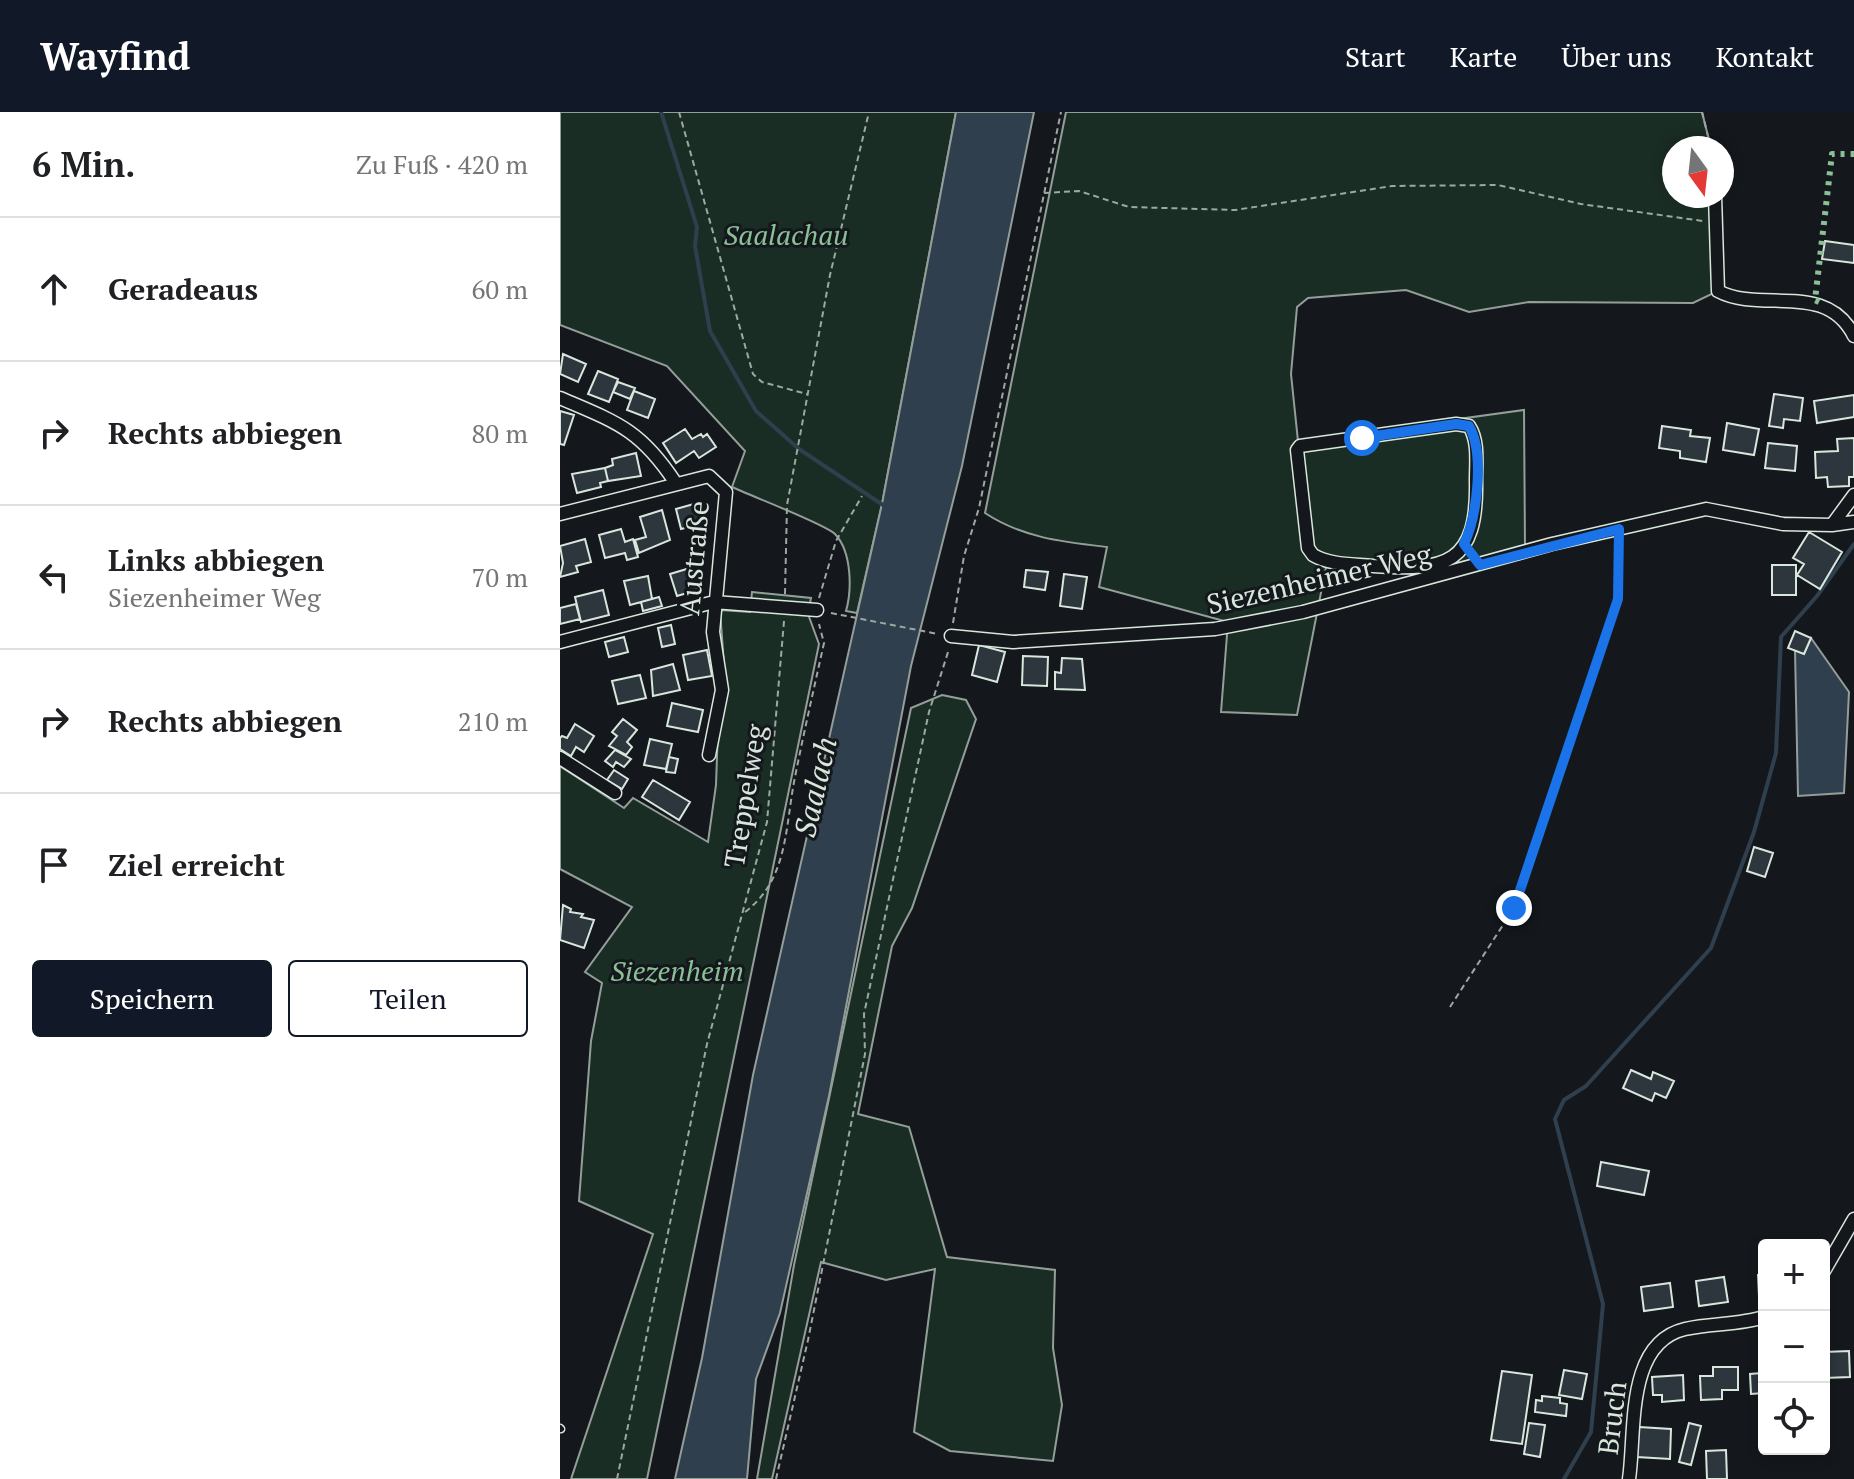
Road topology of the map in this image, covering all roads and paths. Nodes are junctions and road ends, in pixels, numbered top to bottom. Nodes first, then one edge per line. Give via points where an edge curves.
1 (679, 112) edge
2 (869, 112) edge
3 (1061, 112) edge
4 (1702, 112) edge
5 (1708, 136) edge
6 (1044, 193) junction
7 (1715, 208) edge
8 (1716, 222) junction
9 (1854, 336) edge
10 (809, 395) junction
11 (560, 398) edge
12 (675, 482) junction
13 (1854, 495) edge
14 (862, 496) dead end
15 (560, 514) edge
16 (1852, 522) edge
17 (1832, 525) junction
18 (1619, 529) junction
19 (1464, 544) junction
20 (1480, 565) junction
21 (714, 602) junction
22 (785, 608) junction
23 (820, 610) junction
24 (947, 635) junction
25 (560, 642) edge
26 (709, 755) dead end
27 (560, 758) edge
28 (615, 793) dead end
29 (744, 912) junction
30 (1450, 1007) dead end
31 (1854, 1219) edge
32 (1830, 1261) edge
33 (1758, 1318) edge
34 (617, 1479) edge
35 (776, 1479) edge
36 (1629, 1479) edge

1 - 10 path via 753,374 762,382
2 - 10 path, Treppelweg via 830,275
3 - 6 path
4 - 5 path
6 - 8 path via 1079,191 1129,207 1235,210 1392,186 1498,185 1581,204
6 - 24 path via 979,508
7 - 8 street
8 - 9 street via 1718,291 1734,299 1814,304 1836,314
10 - 22 path, Treppelweg via 787,505
11 - 12 street via 635,434 654,450
12 - 15 street, Austraße
12 - 21 street, Austraße via 709,476 726,492
13 - 17 street
14 - 23 path via 836,541 821,582
16 - 17 street, Siezenheimer Weg
17 - 18 street, Siezenheimer Weg via 1783,524 1706,509
18 - 20 street, Siezenheimer Weg
18 - 30 path via 1618,599 1550,808 1514,908
19 - 19 street via 1477,488 1469,426 1305,444 1297,450 1308,548 1318,558 1422,569 1451,559
19 - 20 street
20 - 24 street, Siezenheimer Weg via 1303,612 1215,629 1013,642
21 - 22 street
21 - 25 street
21 - 26 street, Austraße via 722,690
22 - 23 street
22 - 29 path, Treppelweg via 767,822
23 - 24 path
23 - 29 path via 824,643 794,781 787,842 767,892
24 - 35 path via 864,1014 865,1054
27 - 28 street
29 - 34 path, Treppelweg via 707,1044
31 - 32 street
33 - 36 street, Bruch via 1682,1329 1667,1336 1645,1362

